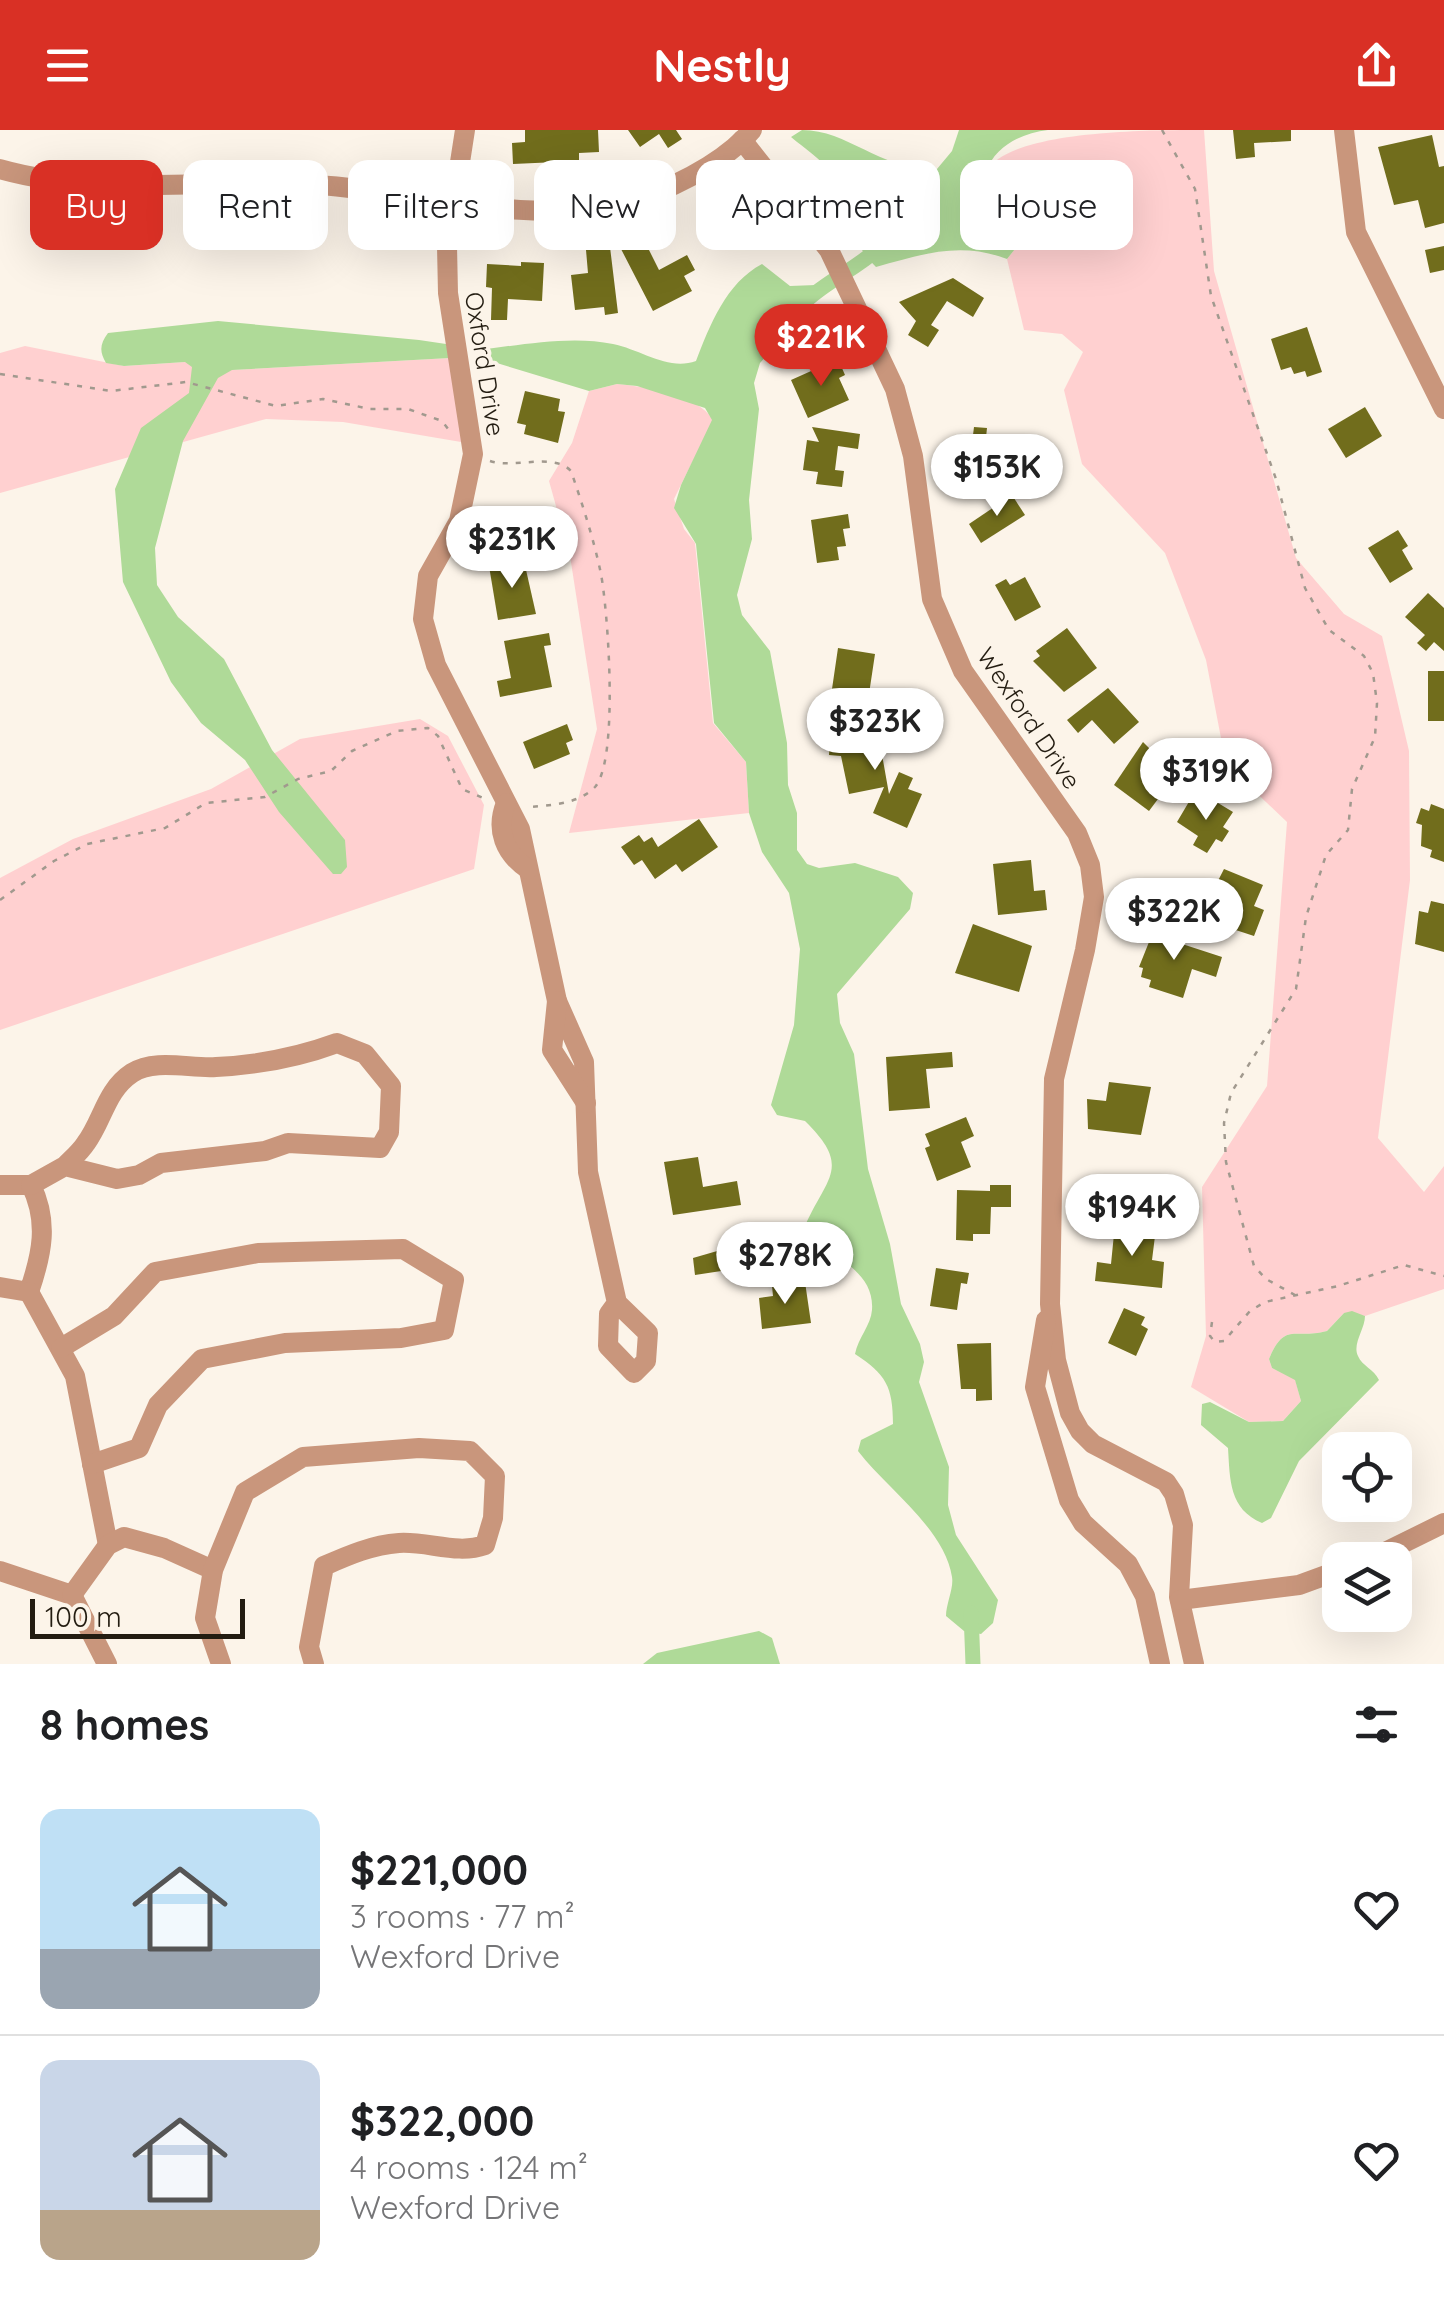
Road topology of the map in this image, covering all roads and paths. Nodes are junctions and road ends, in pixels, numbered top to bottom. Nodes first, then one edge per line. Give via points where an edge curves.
1 (465, 130) edge
2 (1162, 130) edge
3 (1344, 130) edge
4 (747, 135) edge
5 (461, 160) edge
6 (0, 169) edge
7 (348, 189) edge
8 (514, 209) edge
9 (447, 250) edge
10 (0, 374) edge
11 (1444, 409) edge
12 (453, 435) dead end
13 (473, 454) junction
14 (506, 804) junction
15 (0, 900) edge
16 (65, 1166) junction
17 (0, 1185) edge
18 (31, 1185) junction
19 (1444, 1276) edge
20 (0, 1287) edge
21 (28, 1292) junction
22 (1296, 1295) junction
23 (617, 1303) dead end
24 (1050, 1304) junction
25 (1212, 1322) dead end
26 (60, 1348) junction
27 (92, 1464) junction
28 (1444, 1523) edge
29 (1405, 1542) edge
30 (108, 1545) junction
31 (0, 1570) edge
32 (212, 1570) junction
33 (1322, 1577) edge
34 (72, 1595) junction
35 (1180, 1600) junction
36 (107, 1664) edge
37 (221, 1664) edge
38 (314, 1664) edge
39 (1160, 1664) edge
40 (1194, 1664) edge

1 - 5 street, Oxford Drive
2 - 22 path via 1194,189 1211,296 1276,479 1305,588 1328,630 1364,656 1377,703 1374,737 1352,789 1348,830 1326,855 1311,900 1296,988 1231,1093 1224,1123 1226,1162 1254,1266
3 - 11 street via 1356,232
4 - 8 street via 667,186 622,203
4 - 24 street, Wexford Drive via 828,250 895,390 913,456 932,599 963,671 1078,833 1090,865 1094,898 1086,950 1054,1079
6 - 7 street via 53,181
9 - 13 street, Oxford Drive
10 - 12 path via 110,391 186,382 276,406 323,400 422,411
13 - 14 street, Oxford Drive via 459,521 425,586 422,619 436,664
13 - 14 path via 496,463 564,464 571,471 600,572 607,624 608,730 595,787 569,802
14 - 15 path via 462,789 438,736 413,728 366,743 331,771 264,797 206,802 165,828 87,844
14 - 23 street, Oxford Drive via 520,829 557,1001 584,1062 588,1172
16 - 16 street via 116,1179 161,1163 288,1143 380,1148 390,1132 391,1086 365,1054 338,1043 258,1062 133,1072 102,1105 88,1142
16 - 18 street
17 - 18 street
18 - 21 street via 43,1210 41,1256
19 - 22 path via 1404,1265
20 - 21 street
21 - 26 street
22 - 25 path via 1250,1310 1224,1342 1210,1336
24 - 35 street, Wexford Drive via 1056,1360 1080,1431 1166,1482 1174,1494 1184,1525
24 - 39 street, Wexford Drive via 1035,1388 1069,1500 1128,1564 1145,1596
26 - 27 street via 86,1417
26 - 27 street via 114,1316 155,1272 258,1252 403,1249 454,1280 444,1330 286,1344 202,1360 158,1405 139,1448
27 - 30 street
28 - 29 street
30 - 32 street via 124,1537
30 - 34 street
31 - 34 street
32 - 37 street via 205,1618
32 - 38 street via 245,1492 303,1458 419,1448 470,1451 496,1476 485,1545 470,1550 401,1543 359,1550 324,1566 310,1647
33 - 35 street
34 - 36 street
35 - 40 street, Wexford Drive

